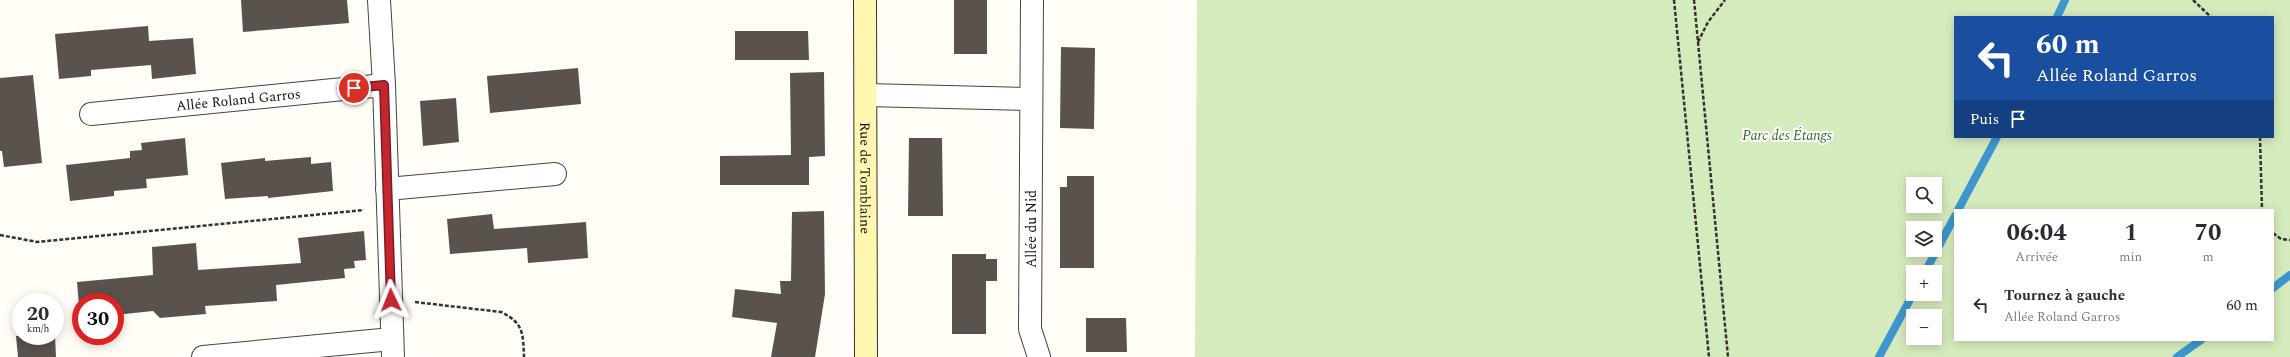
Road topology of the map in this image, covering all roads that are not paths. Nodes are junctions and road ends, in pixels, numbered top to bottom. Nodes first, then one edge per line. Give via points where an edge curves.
1 (379, 0) edge
2 (865, 0) edge
3 (1032, 0) edge
4 (384, 85) junction
5 (866, 95) junction
6 (1031, 100) junction
7 (91, 114) dead end
8 (555, 174) dead end
9 (388, 198) junction
10 (392, 348) edge
11 (203, 357) edge
12 (866, 357) edge
13 (1039, 357) edge

1 - 4 street
2 - 5 main road, Rue de Tomblaine
3 - 6 street, Allée du Nid
4 - 7 street, Allée Roland Garros
4 - 9 street
5 - 6 street
5 - 12 main road, Rue de Tomblaine
6 - 13 street, Allée du Nid via 1030,329
8 - 9 street
9 - 10 street
10 - 11 street

